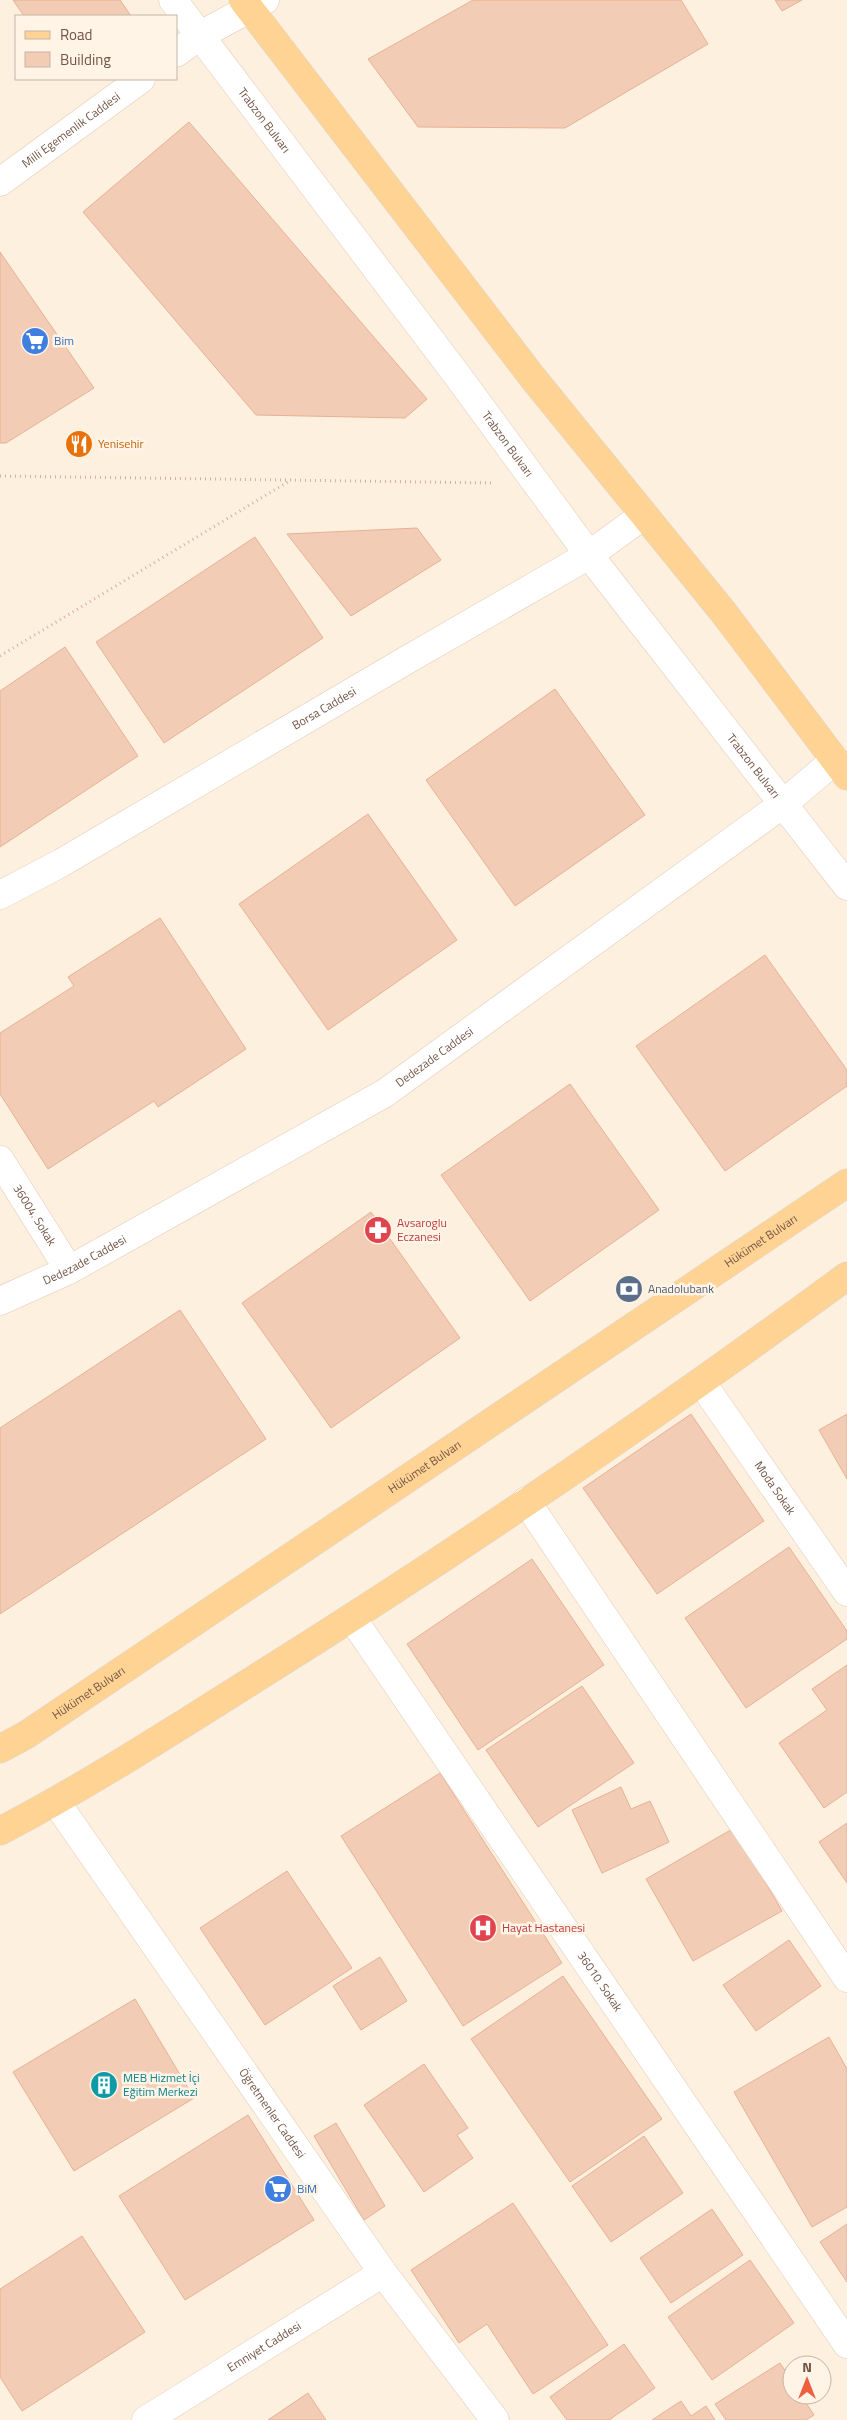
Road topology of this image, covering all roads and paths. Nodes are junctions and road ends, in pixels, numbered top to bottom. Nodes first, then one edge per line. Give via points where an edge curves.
1 (173, 0) edge
2 (252, 2) edge
3 (199, 36) junction
4 (178, 51) edge
5 (140, 80) edge
6 (0, 182) edge
7 (0, 476) edge
8 (291, 480) junction
9 (536, 484) junction
10 (644, 515) junction
11 (589, 555) junction
12 (0, 656) edge
13 (841, 768) edge
14 (783, 804) junction
15 (847, 886) edge
16 (0, 895) edge
17 (0, 1160) edge
18 (847, 1183) edge
19 (69, 1270) junction
20 (847, 1276) edge
21 (0, 1301) edge
22 (702, 1383) junction
23 (526, 1502) junction
24 (847, 1592) edge
25 (352, 1618) junction
26 (0, 1749) edge
27 (56, 1802) junction
28 (0, 1831) edge
29 (847, 1978) edge
30 (383, 2273) junction
31 (847, 2344) edge
32 (146, 2420) edge
33 (495, 2420) edge

1 - 3 street, Trabzon Bulvarı
2 - 3 street
2 - 10 main road via 533,378
3 - 4 street
3 - 9 street, Trabzon Bulvarı
5 - 6 street, Milli Egemenlik Caddesi
7 - 8 path
8 - 9 path
8 - 12 path
9 - 11 street, Trabzon Bulvarı
10 - 11 street, Borsa Caddesi
10 - 13 main road via 724,613
11 - 14 street, Trabzon Bulvarı
11 - 16 street, Borsa Caddesi via 61,863
13 - 14 street, Dedezade Caddesi
14 - 15 street, Trabzon Bulvarı
14 - 19 street, Dedezade Caddesi via 385,1093
17 - 19 street, 36004. Sokak
18 - 26 main road, Hükümet Bulvarı via 34,1730
19 - 21 street, Dedezade Caddesi
20 - 22 main road
22 - 23 main road
22 - 24 street, Moda Sokak
23 - 25 main road
23 - 29 street
25 - 27 main road
25 - 31 street, 36010. Sokak
27 - 28 main road
27 - 30 street, Öğretmenler Caddesi
30 - 32 street, Emniyet Caddesi
30 - 33 street, Öğretmenler Caddesi

